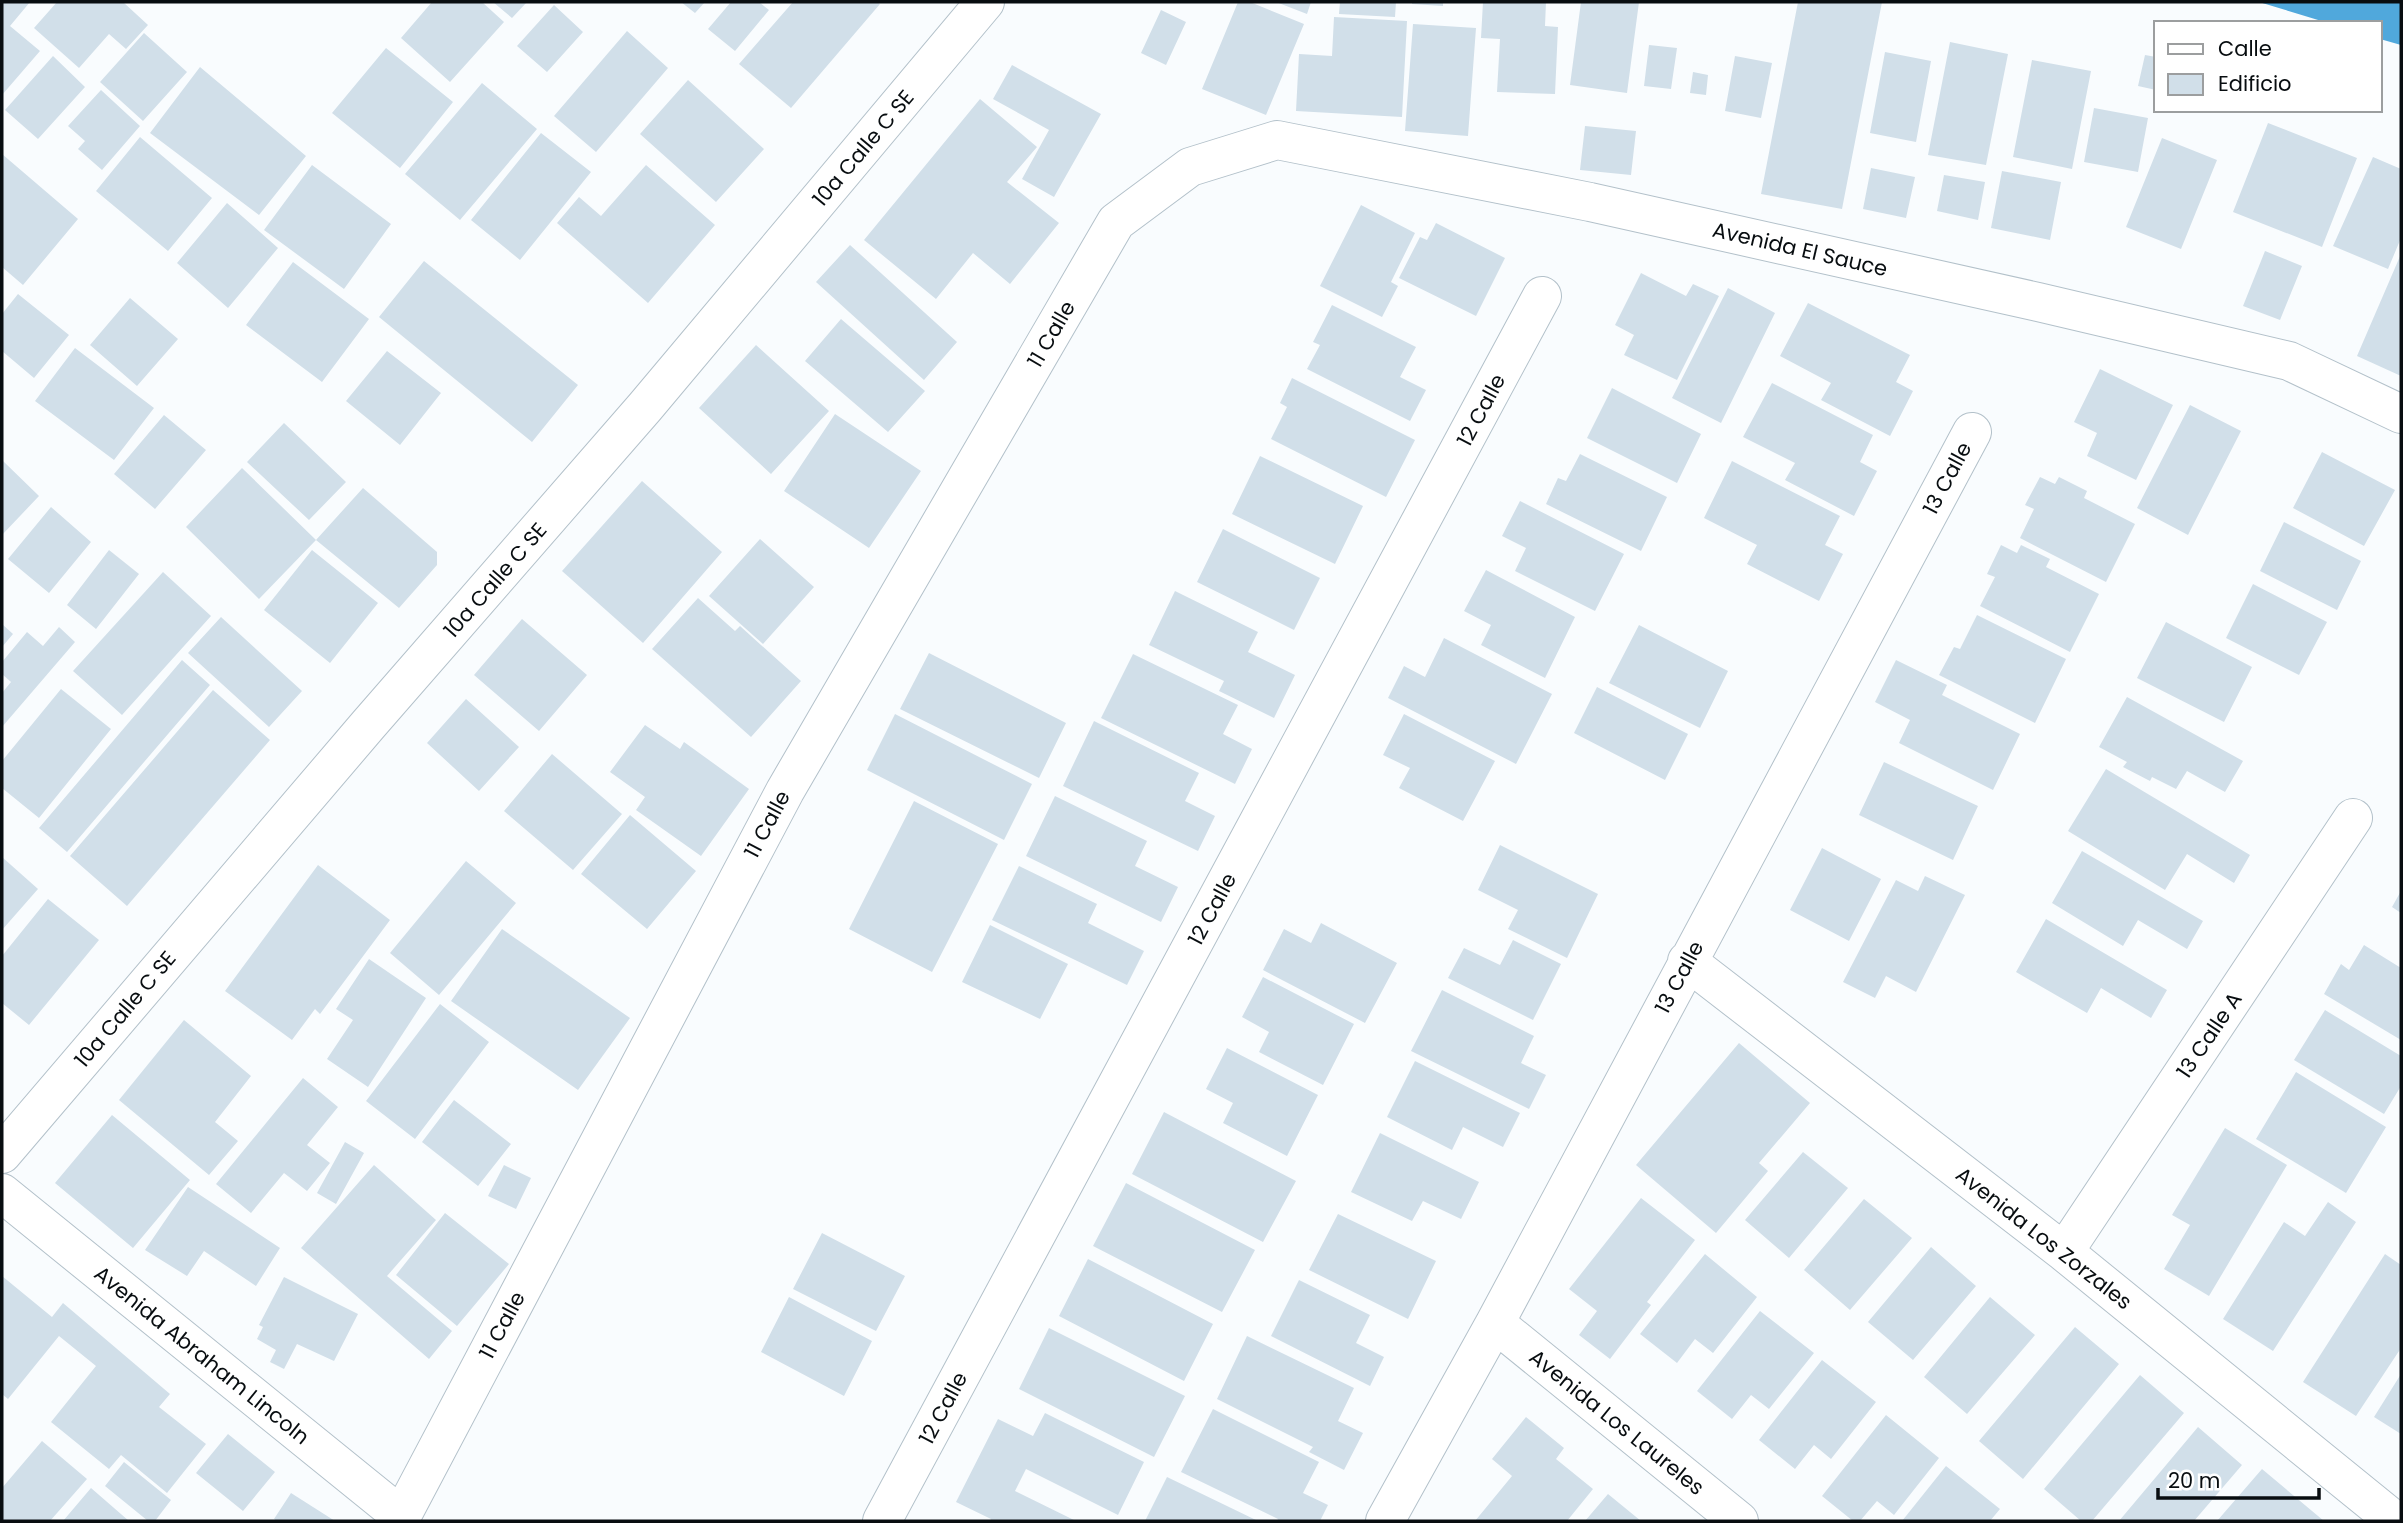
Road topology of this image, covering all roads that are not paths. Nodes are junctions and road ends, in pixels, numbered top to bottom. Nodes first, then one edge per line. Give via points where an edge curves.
1 (985, 2) edge
2 (1190, 167) joint
3 (1542, 296) dead end
4 (2401, 414) edge
5 (1972, 432) dead end
6 (2353, 818) dead end
7 (1687, 961) junction
8 (2, 1154) edge
9 (2, 1194) edge
10 (2064, 1252) junction
11 (1495, 1323) junction
12 (400, 1519) edge
13 (882, 1521) edge
14 (1385, 1521) edge
15 (1739, 1521) edge
16 (2395, 1521) edge

1 - 8 street, 10a Calle C SE via 645,407
2 - 4 street, Avenida El Sauce via 1277,140 1590,202 2289,361
2 - 12 street, 11 Calle via 1116,222 785,791
3 - 13 street, 12 Calle
5 - 7 street, 13 Calle
6 - 10 street, 13 Calle A
7 - 10 street, Avenida Los Zorzales
7 - 11 street, 13 Calle
9 - 12 street, Avenida Abraham Lincoln
10 - 16 street, Avenida Los Zorzales
11 - 14 street, 13 Calle
11 - 15 street, Avenida Los Laureles

